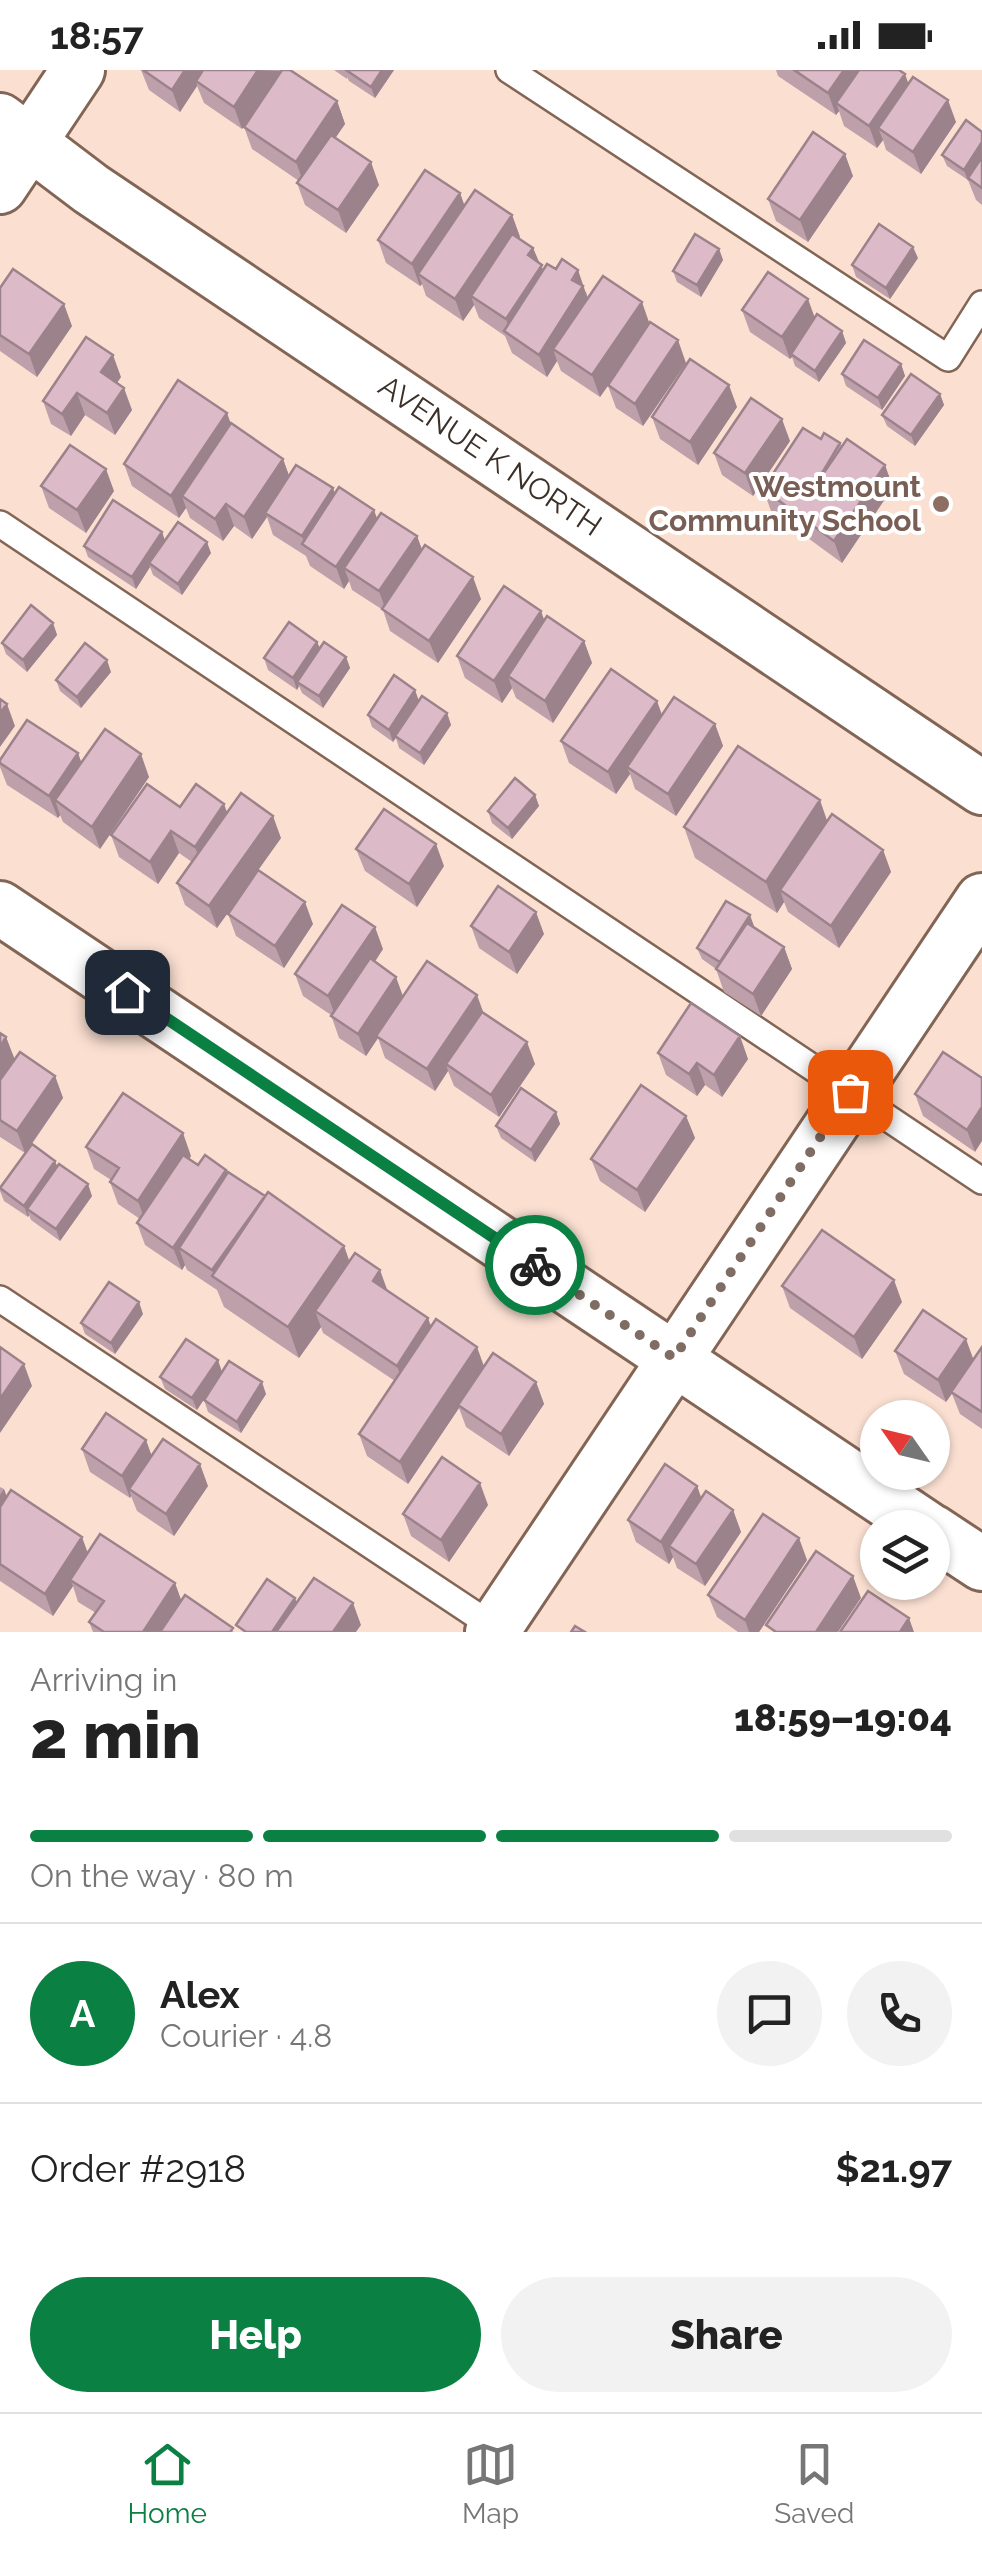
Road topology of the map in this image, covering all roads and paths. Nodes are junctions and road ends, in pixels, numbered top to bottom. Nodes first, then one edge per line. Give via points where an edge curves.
1 (78, 70) edge
2 (509, 70) edge
3 (16, 132) edge
4 (0, 187) edge
5 (982, 304) edge
6 (0, 524) edge
7 (982, 788) edge
8 (982, 900) edge
9 (0, 908) edge
10 (850, 1092) junction
11 (982, 1181) edge
12 (0, 1299) edge
13 (674, 1358) junction
14 (902, 1510) edge
15 (950, 1542) edge
16 (982, 1564) edge
17 (496, 1630) edge

1 - 3 street
2 - 5 lane via 948,358
3 - 4 street
3 - 7 street, AVENUE K NORTH via 90,190
6 - 10 lane
8 - 10 street
9 - 13 street
10 - 11 lane
10 - 13 street
12 - 17 lane
13 - 14 street
13 - 17 street
15 - 16 street

